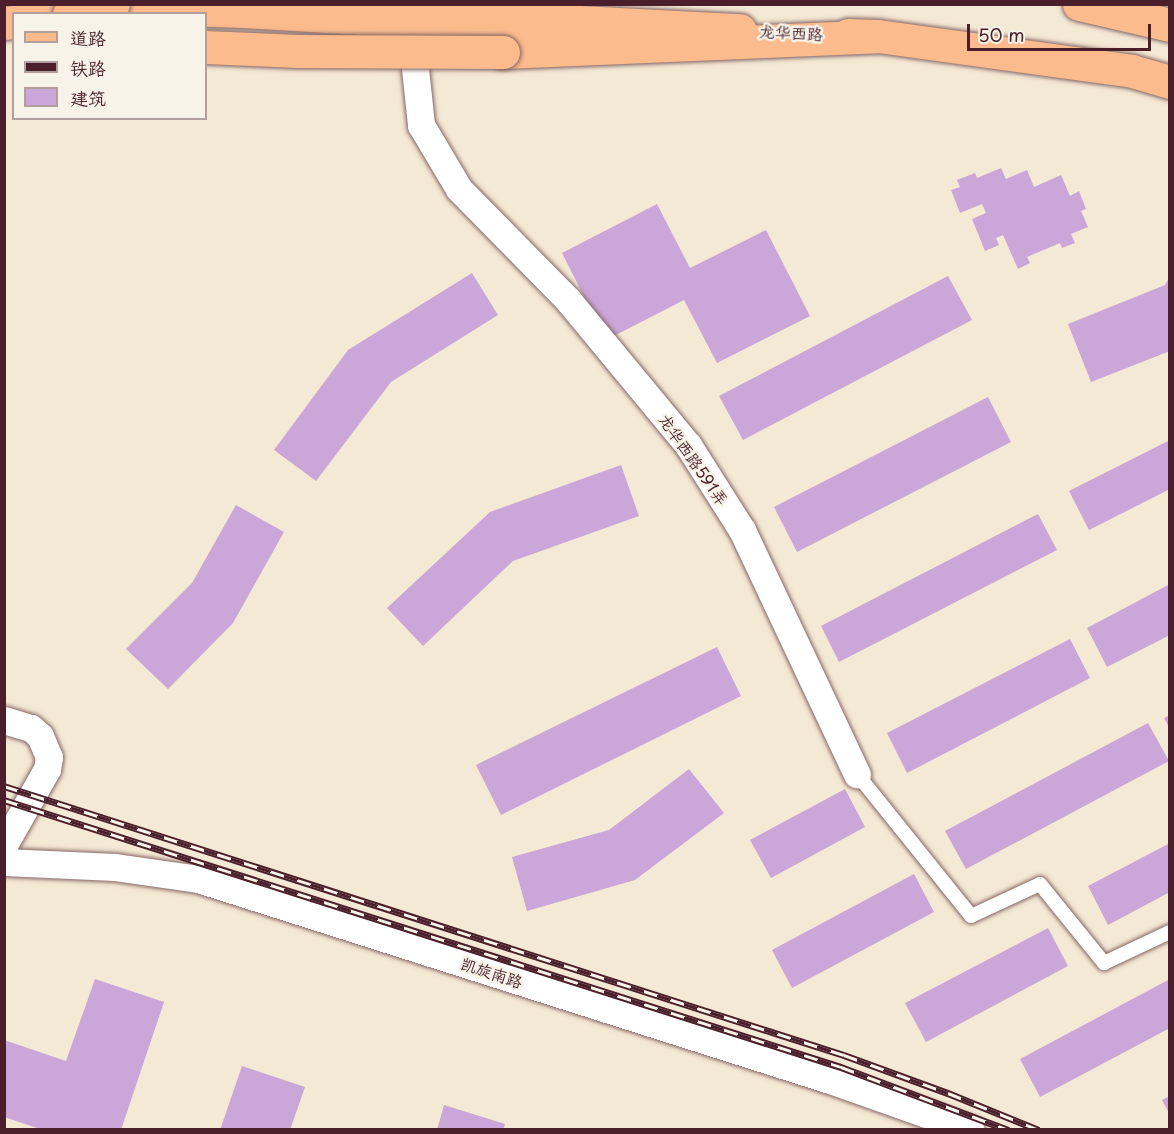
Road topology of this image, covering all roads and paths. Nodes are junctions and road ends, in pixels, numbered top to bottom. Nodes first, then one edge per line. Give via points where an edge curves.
1 (27, 4) edge
2 (113, 4) edge
3 (1079, 4) edge
4 (78, 12) edge
5 (413, 13) edge
6 (1170, 25) edge
7 (878, 36) junction
8 (207, 47) edge
9 (1170, 82) edge
10 (4, 720) edge
11 (857, 774) joint
12 (4, 845) edge
13 (4, 862) edge
14 (1170, 932) edge
15 (971, 1130) edge

1 - 5 main road, 龙华西路
2 - 4 main road, bridge
3 - 6 main road
5 - 7 main road, 龙华西路
5 - 11 street, 龙华西路591弄 via 422,125 459,189 568,300 688,445 742,530
7 - 8 main road, bridge via 503,52
7 - 9 main road, 龙华西路 via 1132,71
10 - 12 street via 31,728 40,736 49,757 47,769
11 - 14 lane, 龙华西路591弄 via 971,916 1040,884 1104,963
13 - 15 street, 凯旋南路 via 115,867 198,879 832,1081

